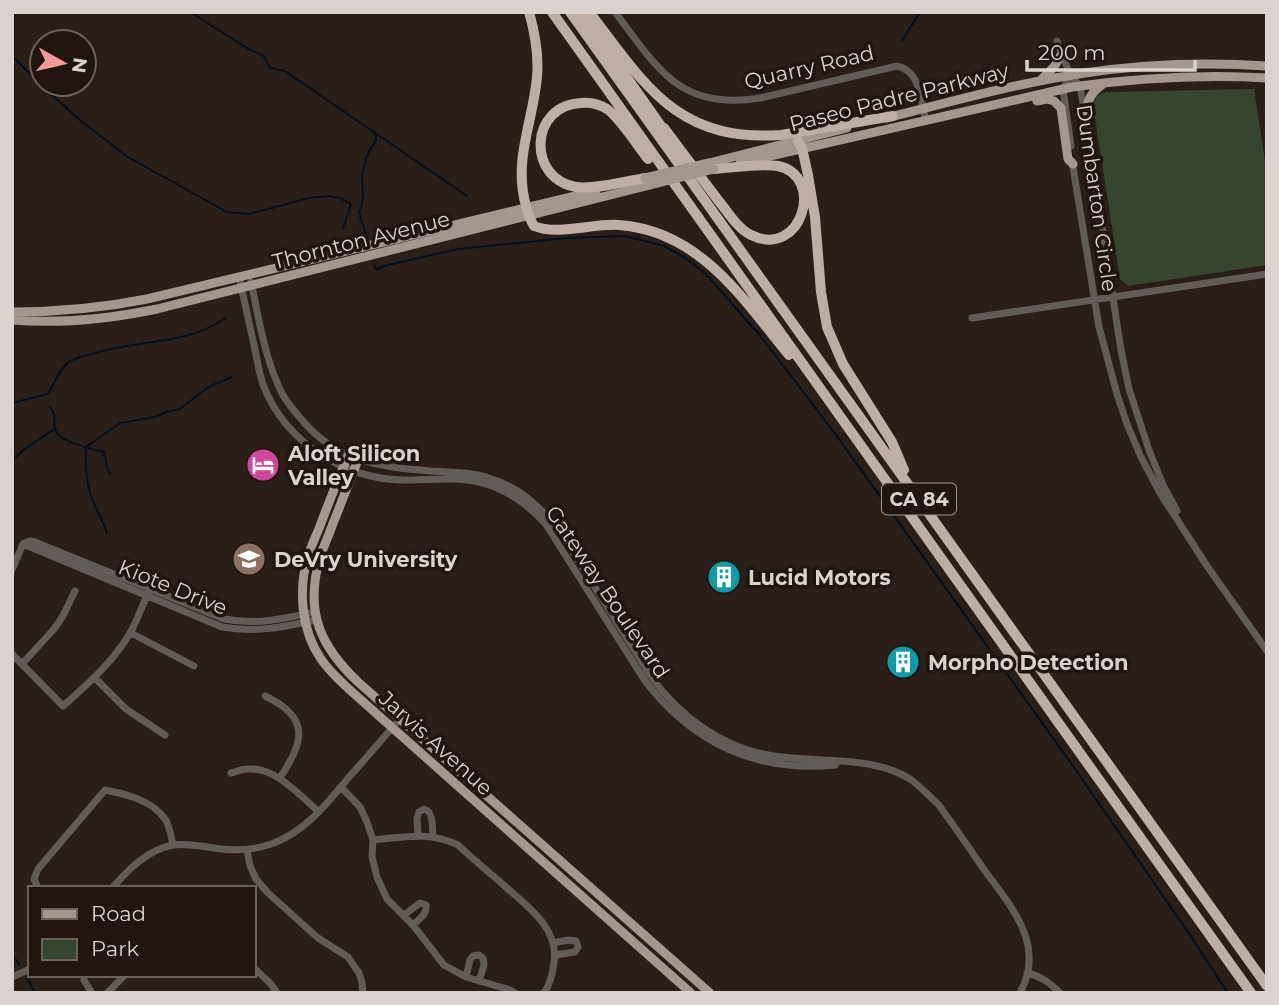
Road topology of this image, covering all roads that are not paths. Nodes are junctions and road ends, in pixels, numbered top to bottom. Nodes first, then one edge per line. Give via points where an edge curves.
1 (529, 12) edge
2 (552, 12) edge
3 (570, 12) edge
4 (581, 12) edge
5 (589, 12) edge
6 (615, 12) edge
7 (1057, 41) dead end
8 (1061, 55) junction
9 (1267, 66) edge
10 (1070, 75) junction
11 (1267, 78) edge
12 (1041, 80) junction
13 (1105, 82) junction
14 (1080, 86) junction
15 (1063, 89) junction
16 (646, 103) junction
17 (923, 108) junction
18 (957, 114) junction
19 (893, 116) junction
20 (926, 120) junction
21 (1088, 131) junction
22 (800, 144) junction
23 (1073, 164) junction
24 (712, 166) junction
25 (648, 182) junction
26 (528, 212) junction
27 (716, 242) junction
28 (1267, 274) edge
29 (244, 276) junction
30 (246, 286) junction
31 (1113, 297) junction
32 (1094, 300) junction
33 (12, 312) edge
34 (972, 318) dead end
35 (12, 320) edge
36 (847, 425) junction
37 (353, 458) junction
38 (344, 466) junction
39 (904, 470) junction
40 (354, 471) junction
41 (1200, 555) junction
42 (12, 570) edge
43 (75, 591) dead end
44 (148, 593) junction
45 (315, 616) junction
46 (304, 619) junction
47 (131, 633) junction
48 (1267, 652) edge
49 (12, 654) edge
50 (22, 664) junction
51 (194, 666) dead end
52 (95, 678) junction
53 (265, 696) dead end
54 (400, 719) junction
55 (392, 728) junction
56 (164, 735) dead end
57 (850, 763) junction
58 (231, 774) dead end
59 (280, 778) junction
60 (341, 787) junction
61 (320, 812) junction
62 (418, 835) junction
63 (433, 836) junction
64 (373, 840) junction
65 (173, 845) junction
66 (247, 850) junction
67 (37, 886) edge
68 (115, 886) edge
69 (404, 915) junction
70 (413, 925) junction
71 (553, 943) junction
72 (555, 955) junction
73 (256, 970) edge
74 (1027, 973) junction
75 (123, 977) edge
76 (466, 977) junction
77 (1267, 977) edge
78 (85, 980) dead end
79 (479, 981) junction
80 (1267, 986) edge
81 (92, 993) edge
82 (107, 993) edge
83 (277, 993) edge
84 (363, 993) edge
85 (516, 993) edge
86 (544, 993) edge
87 (691, 993) edge
88 (710, 993) edge
89 (1020, 993) edge
90 (1060, 993) edge
91 (1251, 993) edge

1 - 26 highway via 538,61 521,167
2 - 27 highway, CA 84
3 - 80 highway, CA 84
4 - 16 highway, CA 84
5 - 19 highway via 656,96 709,128 738,135 781,135
6 - 17 street, Quarry Road via 661,72 689,92 707,98 743,101 897,66 911,71
7 - 8 street
8 - 10 street
8 - 12 main road
9 - 10 main road, Paseo Padre Parkway via 1183,64
10 - 12 main road, Paseo Padre Parkway
10 - 14 street, Dumbarton Circle
10 - 15 street, Dumbarton Circle
11 - 13 main road, Paseo Padre Parkway via 1184,76
12 - 17 main road, Paseo Padre Parkway
13 - 14 main road, Paseo Padre Parkway
13 - 21 main road via 1087,102
14 - 15 main road, Paseo Padre Parkway
14 - 21 street, Dumbarton Circle
15 - 18 main road, Paseo Padre Parkway
15 - 23 street, Dumbarton Circle
16 - 24 highway via 743,230 771,239 797,225 804,193 787,169
16 - 39 highway, CA 84
17 - 19 main road, Paseo Padre Parkway
17 - 20 street, Quarry Road
18 - 20 main road, Paseo Padre Parkway
18 - 23 main road via 963,117 1047,99 1054,102 1061,108 1068,159
19 - 22 main road, Paseo Padre Parkway
20 - 22 main road, Paseo Padre Parkway
21 - 31 street, Dumbarton Circle
22 - 24 main road, Paseo Padre Parkway
22 - 39 highway via 816,217 827,327
23 - 32 street, Dumbarton Circle
24 - 25 main road, Thornton Avenue, bridge
25 - 26 main road, Thornton Avenue
25 - 27 highway via 577,188 556,179 542,160 541,134 546,123 576,103 608,109
26 - 29 main road, Thornton Avenue
26 - 30 main road, Thornton Avenue
26 - 36 highway via 534,226 546,229 640,228 696,252 722,276
27 - 36 highway, CA 84
28 - 31 street
29 - 30 street, Gateway Boulevard
29 - 33 main road, Thornton Avenue via 97,308
30 - 35 main road, Thornton Avenue via 112,317
30 - 37 street, Gateway Boulevard via 283,396 310,430
30 - 38 street, Gateway Boulevard via 263,385 276,411 298,438
31 - 32 street
31 - 41 street, Dumbarton Circle via 1138,419 1163,485
32 - 34 street
32 - 41 street, Dumbarton Circle via 1127,424 1158,489
36 - 91 highway, CA 84
37 - 38 main road, Jarvis Avenue
37 - 40 main road, Jarvis Avenue
37 - 57 street, Gateway Boulevard via 385,467 488,477 521,492 551,519 650,677 678,709 713,734 750,750
38 - 40 street, Gateway Boulevard
38 - 46 main road, Jarvis Avenue via 308,556 303,576
39 - 77 highway, CA 84
40 - 45 main road, Jarvis Avenue via 319,559
40 - 57 street, Gateway Boulevard via 402,480 467,480 518,498 557,540 645,681 690,728 729,750 770,763
41 - 48 street, Dumbarton Circle
42 - 44 street, Kiote Drive via 23,544
43 - 50 street via 54,629
44 - 46 street, Kiote Drive via 240,622
44 - 47 street
45 - 46 street, Kiote Drive
45 - 54 main road, Jarvis Avenue via 330,652
46 - 55 main road, Jarvis Avenue via 320,659
47 - 51 street
47 - 52 street
49 - 50 street
50 - 52 street via 63,706
52 - 56 street via 126,709
53 - 59 street via 295,717 300,735
54 - 55 street
54 - 88 main road, Jarvis Avenue
55 - 60 street
55 - 87 main road, Jarvis Avenue
57 - 74 street, Gateway Boulevard via 893,771 938,804 1012,905 1027,940
58 - 59 street via 246,768
59 - 61 street
60 - 61 street
60 - 64 street via 360,807
61 - 66 street via 300,830
62 - 63 street
62 - 63 street via 417,818 424,809 432,815
62 - 64 street
63 - 71 street via 458,845 537,915
64 - 69 street via 377,877 387,899
65 - 66 street
65 - 67 street via 165,818 148,804 105,790 38,869
65 - 68 street via 132,866
66 - 84 street via 256,879 268,892 354,964
69 - 70 street
69 - 70 street via 420,903 426,905 427,911
70 - 76 street via 444,965
71 - 72 street
71 - 72 street via 576,941 578,947 575,952
72 - 86 street
73 - 83 street
74 - 89 street
74 - 90 street via 1049,982
75 - 82 street
76 - 79 street
76 - 79 street via 470,960 479,955 484,965
78 - 81 street
79 - 85 street

